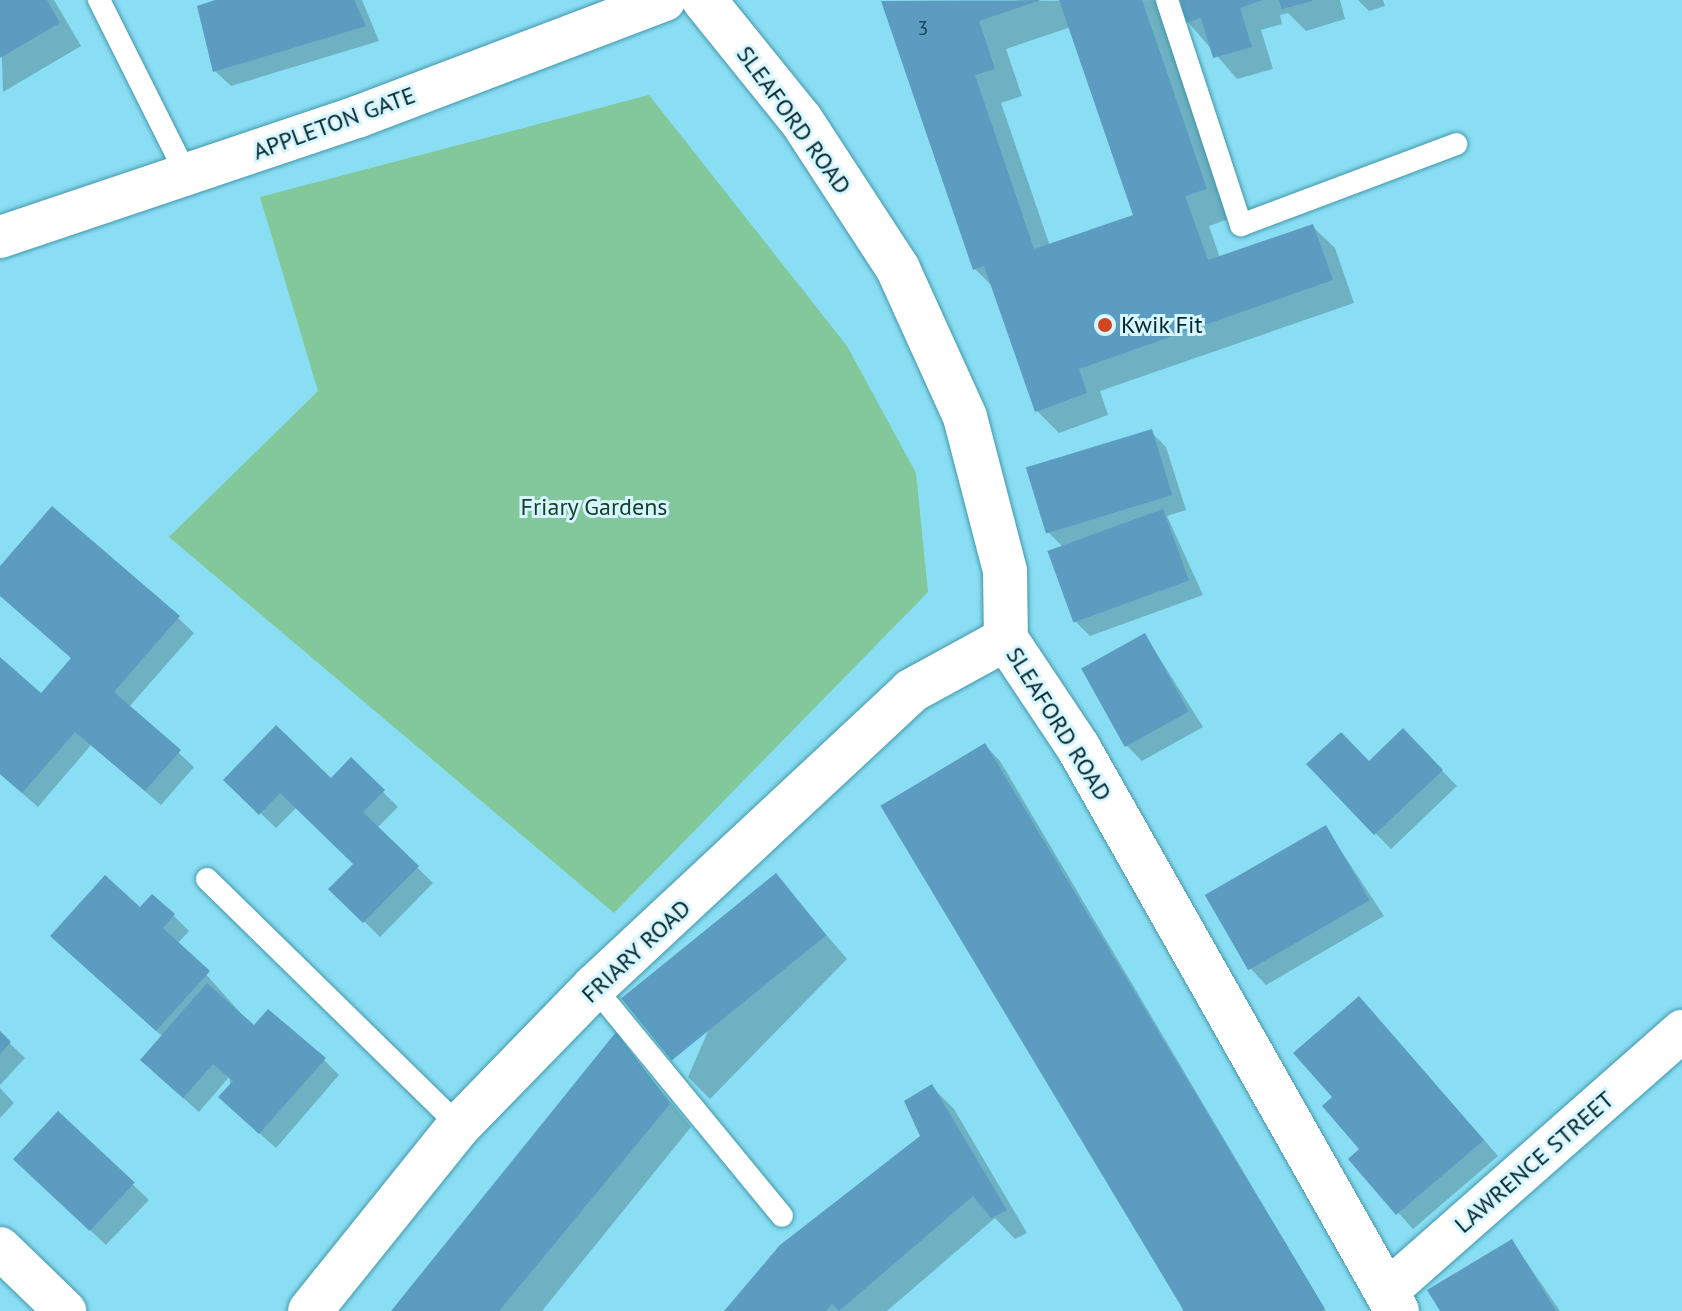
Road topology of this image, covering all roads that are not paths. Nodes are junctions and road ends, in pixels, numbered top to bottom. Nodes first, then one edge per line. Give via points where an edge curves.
1 (99, 0) edge
2 (665, 0) edge
3 (704, 0) edge
4 (1167, 0) edge
5 (1456, 144) dead end
6 (186, 174) junction
7 (0, 237) edge
8 (1006, 639) junction
9 (207, 879) dead end
10 (594, 987) junction
11 (1682, 1031) edge
12 (459, 1126) junction
13 (782, 1216) dead end
14 (0, 1248) edge
15 (1392, 1302) edge
16 (65, 1311) edge
17 (310, 1311) edge

1 - 6 lane
2 - 6 street, APPLETON GATE
3 - 8 street, SLEAFORD ROAD via 801,120 898,269 965,417 1005,571
4 - 5 lane via 1241,225
6 - 7 street, APPLETON GATE
8 - 10 street, FRIARY ROAD via 911,691
8 - 15 street, SLEAFORD ROAD via 1078,747
9 - 12 lane
10 - 12 street, FRIARY ROAD
10 - 13 lane
11 - 15 street, LAWRENCE STREET
12 - 17 street, FRIARY ROAD
14 - 16 street

